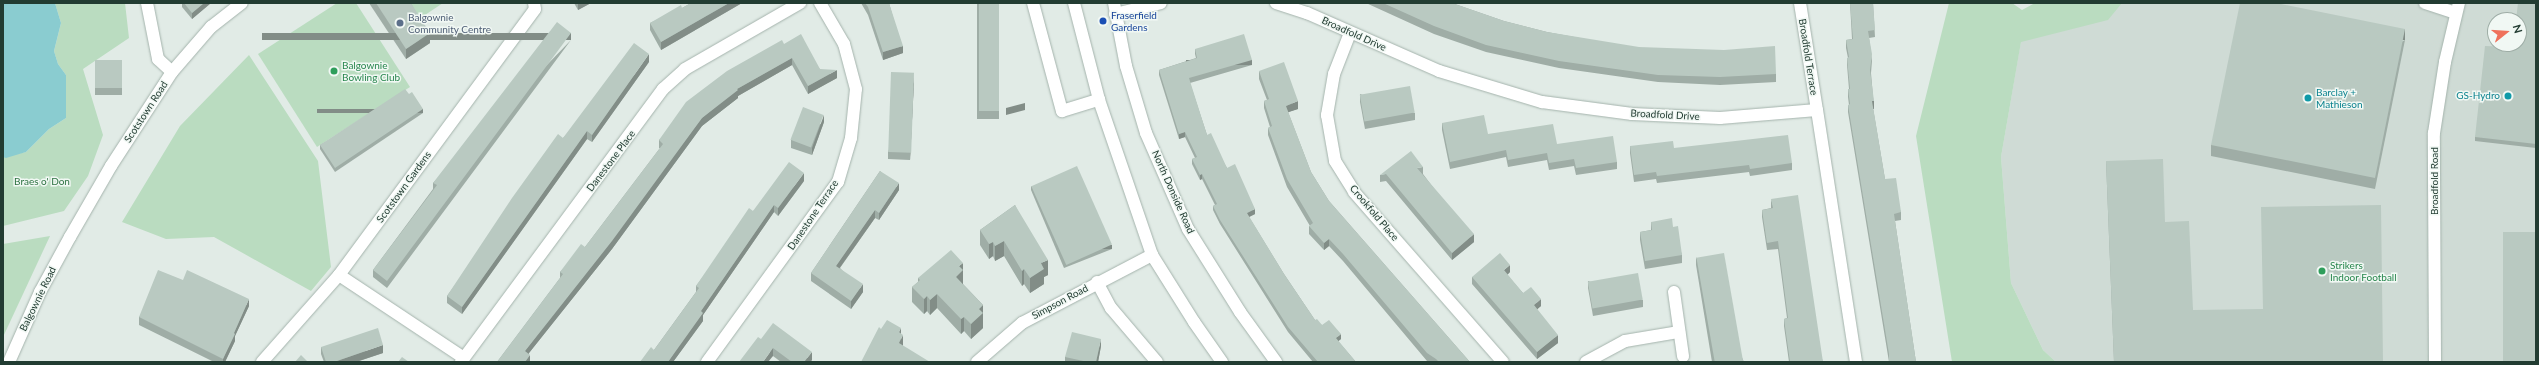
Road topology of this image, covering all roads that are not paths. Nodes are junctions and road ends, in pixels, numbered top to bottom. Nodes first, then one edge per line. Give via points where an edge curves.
1 (147, 3) edge
2 (242, 3) edge
3 (534, 3) edge
4 (800, 3) edge
5 (820, 3) edge
6 (1034, 3) edge
7 (1074, 3) edge
8 (1161, 3) edge
9 (1276, 3) edge
10 (1800, 3) edge
11 (2425, 3) edge
12 (2457, 8) edge
13 (1115, 9) edge
14 (1350, 34) junction
15 (172, 72) junction
16 (1099, 100) junction
17 (1817, 110) junction
18 (70, 237) joint
19 (1152, 255) junction
20 (339, 275) junction
21 (1097, 282) junction
22 (1674, 292) dead end
23 (1679, 332) junction
24 (1683, 356) dead end
25 (462, 360) edge
26 (9, 362) edge
27 (262, 362) edge
28 (707, 362) edge
29 (977, 362) edge
30 (1157, 362) edge
31 (1222, 362) edge
32 (1276, 362) edge
33 (1503, 362) edge
34 (1586, 362) edge
35 (1856, 362) edge
36 (2435, 362) edge

1 - 15 street via 158,58
2 - 15 street, Scotstown Road via 211,27
3 - 20 street, Scotstown Gardens via 535,9
4 - 25 street, Danestone Place via 685,69 663,89
5 - 28 street, Danestone Terrace via 844,44 856,89 851,138 842,168 833,188
6 - 16 street via 1062,111
7 - 16 street
8 - 13 street
9 - 14 street, Broadfold Drive via 1307,13
10 - 17 street, Broadfold Terrace
11 - 12 street
12 - 36 street, Broadfold Road via 2434,133
13 - 32 street, North Donside Road via 1126,66 1146,133 1188,229 1240,312
14 - 17 street, Broadfold Drive via 1439,71 1542,102 1632,114 1720,118
14 - 33 street, Crookfold Place via 1334,74 1327,115 1335,161 1354,192
15 - 18 street, Scotstown Road via 111,166
16 - 19 street
17 - 35 street
18 - 26 street, Balgownie Road via 40,292
19 - 21 street, Simpson Road
19 - 31 street
20 - 25 street
20 - 27 street, Scotstown Gardens
21 - 29 street, Simpson Road via 1022,322
21 - 30 street via 1111,308
22 - 23 street
23 - 24 street
23 - 34 street via 1626,341

